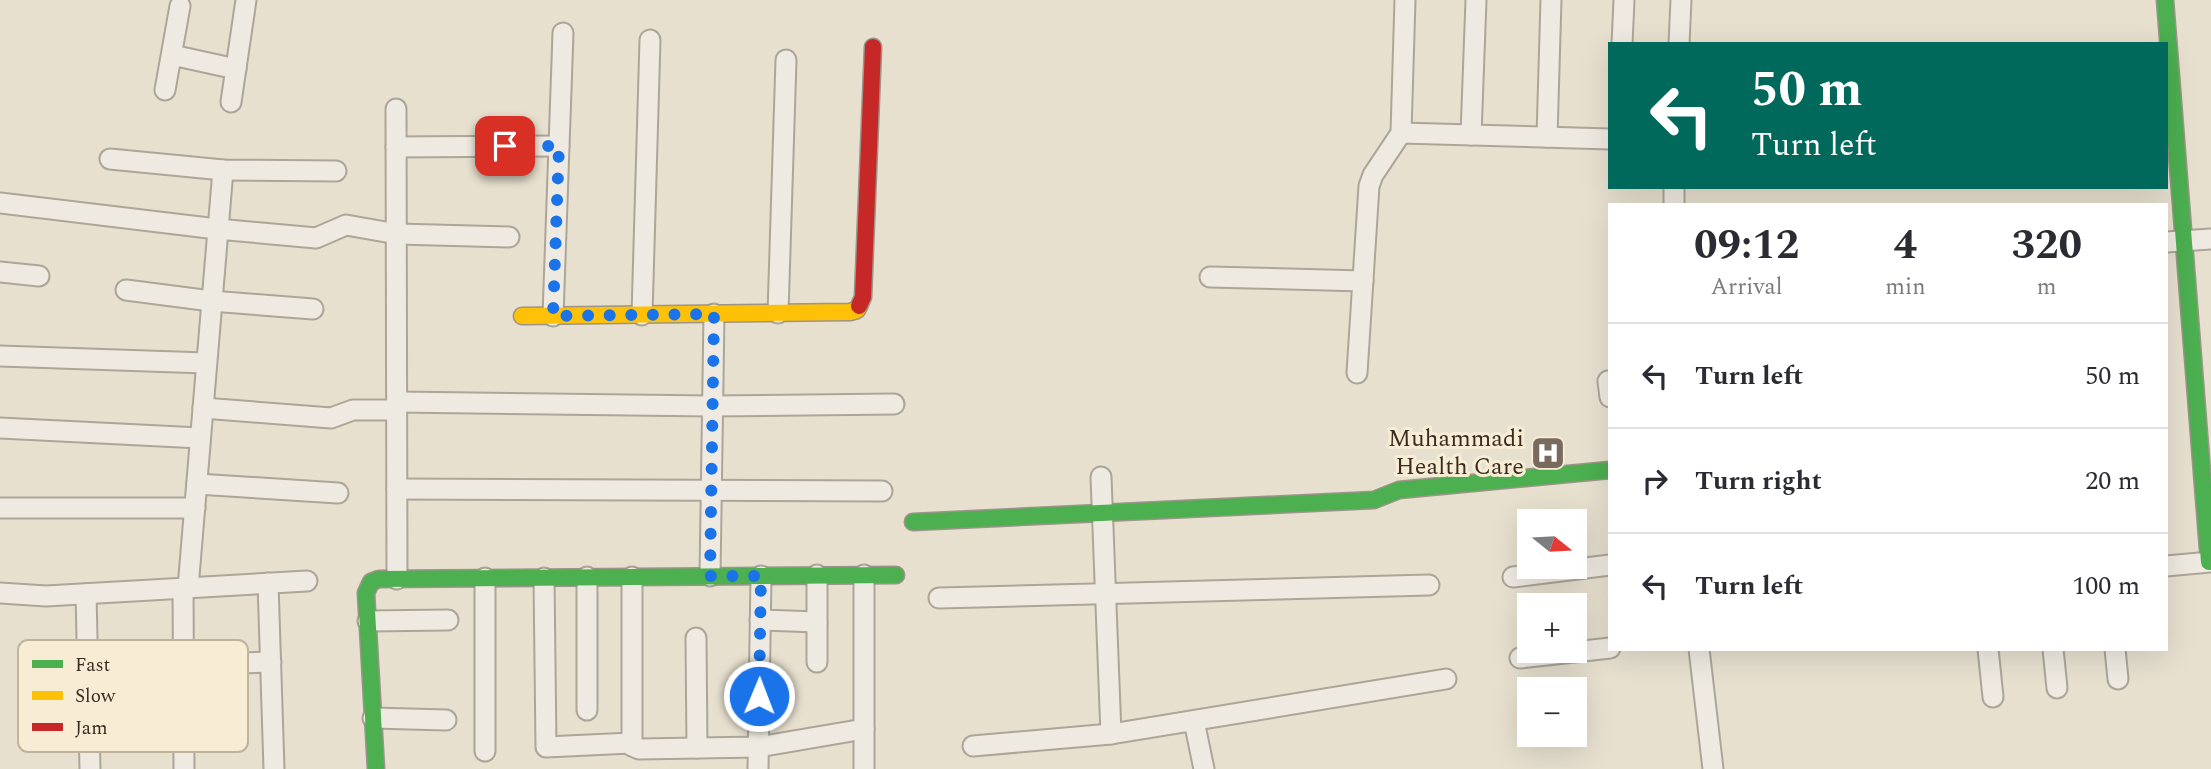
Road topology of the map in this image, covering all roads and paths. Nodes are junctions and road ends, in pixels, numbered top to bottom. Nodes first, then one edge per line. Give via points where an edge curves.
1 (246, 0) edge
2 (1405, 0) edge
3 (1476, 0) edge
4 (1551, 0) edge
5 (1624, 0) edge
6 (1681, 0) edge
7 (2165, 0) edge
8 (180, 6) dead end
9 (563, 33) dead end
10 (650, 40) dead end
11 (1622, 42) edge
12 (1679, 42) edge
13 (2167, 42) edge
14 (873, 47) dead end
15 (172, 55) junction
16 (786, 60) dead end
17 (236, 69) junction
18 (2168, 73) edge
19 (165, 90) dead end
20 (231, 102) dead end
21 (396, 109) dead end
22 (1401, 133) junction
23 (1471, 135) junction
24 (1547, 137) junction
25 (1608, 139) edge
26 (396, 146) junction
27 (559, 146) junction
28 (110, 159) dead end
29 (223, 170) junction
30 (336, 171) dead end
31 (0, 203) edge
32 (217, 229) junction
33 (397, 234) junction
34 (509, 237) dead end
35 (2211, 239) edge
36 (2175, 242) edge
37 (0, 272) edge
38 (38, 275) dead end
39 (1210, 277) dead end
40 (1363, 281) junction
41 (126, 290) dead end
42 (211, 301) junction
43 (313, 309) dead end
44 (778, 313) junction
45 (714, 314) junction
46 (642, 315) junction
47 (553, 316) junction
48 (522, 317) dead end
49 (0, 356) edge
50 (206, 363) junction
51 (1357, 373) dead end
52 (894, 404) dead end
53 (396, 406) junction
54 (711, 406) junction
55 (203, 408) junction
56 (0, 428) edge
57 (200, 438) junction
58 (1608, 470) edge
59 (1101, 477) dead end
60 (197, 484) junction
61 (397, 489) junction
62 (710, 491) junction
63 (882, 491) dead end
64 (338, 493) dead end
65 (0, 508) edge
66 (195, 508) junction
67 (1103, 513) junction
68 (913, 523) dead end
69 (2210, 562) edge
70 (1608, 565) edge
71 (2168, 566) edge
72 (817, 575) junction
73 (864, 575) junction
74 (897, 575) dead end
75 (710, 576) junction
76 (761, 576) junction
77 (587, 577) junction
78 (632, 577) junction
79 (1513, 577) dead end
80 (485, 578) junction
81 (544, 578) junction
82 (397, 579) junction
83 (307, 581) dead end
84 (268, 583) junction
85 (1430, 584) dead end
86 (186, 588) junction
87 (0, 593) edge
88 (86, 594) junction
89 (1106, 594) junction
90 (939, 598) dead end
91 (448, 620) dead end
92 (760, 620) junction
93 (368, 621) junction
94 (817, 622) junction
95 (696, 638) dead end
96 (87, 640) edge
97 (184, 640) edge
98 (1608, 648) edge
99 (1587, 651) edge
100 (1699, 651) edge
101 (1988, 651) edge
102 (2053, 651) edge
103 (2115, 651) edge
104 (271, 662) junction
105 (817, 662) dead end
106 (248, 663) edge
107 (1447, 679) dead end
108 (2118, 679) dead end
109 (2057, 688) dead end
110 (1993, 696) dead end
111 (587, 710) dead end
112 (373, 718) junction
113 (446, 720) dead end
114 (1194, 721) junction
115 (864, 729) junction
116 (1111, 734) junction
117 (631, 743) junction
118 (973, 746) dead end
119 (758, 747) junction
120 (696, 748) junction
121 (485, 751) dead end
122 (274, 769) edge
123 (376, 769) edge
124 (758, 769) edge
125 (864, 769) edge
126 (1204, 769) edge
127 (1713, 769) edge

1 - 17 street
2 - 22 street
3 - 23 street
4 - 24 street
5 - 11 street
6 - 12 street
7 - 13 street
8 - 15 street
9 - 27 street
10 - 46 street
14 - 44 street via 861,304 850,312
15 - 17 street
15 - 19 street
16 - 44 street
17 - 20 street
18 - 36 street
21 - 26 street
22 - 23 street
22 - 40 street via 1369,186
23 - 24 street
24 - 25 street
26 - 27 street
26 - 33 street
27 - 47 street
28 - 29 street
29 - 30 street
29 - 32 street
31 - 32 street
32 - 33 street via 316,238 346,225
32 - 42 street
33 - 34 street
33 - 53 street
35 - 36 street
36 - 69 street
37 - 38 street
39 - 40 street
40 - 51 street
41 - 42 street
42 - 43 street
42 - 50 street
44 - 45 street
45 - 46 street
45 - 54 street
46 - 47 street
47 - 48 street
49 - 50 street
50 - 55 street
52 - 54 street
53 - 54 street
53 - 55 street via 353,410 331,418
53 - 61 street
54 - 62 street
55 - 57 street
56 - 57 street
57 - 60 street
58 - 67 street via 1399,491 1374,500
59 - 67 street
60 - 64 street
60 - 66 street
61 - 62 street
61 - 82 street
62 - 63 street
62 - 75 street
65 - 66 street
66 - 86 street
67 - 68 street
67 - 89 street
69 - 71 street
70 - 79 street
72 - 73 street
72 - 76 street
72 - 94 street
73 - 74 street
73 - 115 street
75 - 76 street
75 - 78 street
76 - 92 street
77 - 78 street
77 - 81 street
77 - 111 street
78 - 117 street
80 - 81 street
80 - 82 street
80 - 121 street
81 - 117 street via 546,747
82 - 93 street via 371,582 366,593
83 - 84 street
84 - 86 street
84 - 104 street
85 - 89 street
86 - 88 street
86 - 97 street
87 - 88 street
88 - 96 street
89 - 90 street
89 - 116 street
91 - 93 street
92 - 94 street
92 - 119 street
93 - 112 street
94 - 105 street
95 - 120 street
98 - 99 street
100 - 127 street
101 - 110 street
102 - 109 street
103 - 108 street
104 - 106 street
104 - 122 street
107 - 114 street
112 - 113 street
112 - 123 street
114 - 116 street
114 - 126 street
115 - 119 street
115 - 125 street
116 - 118 street
117 - 120 street via 639,749
119 - 120 street
119 - 124 street

